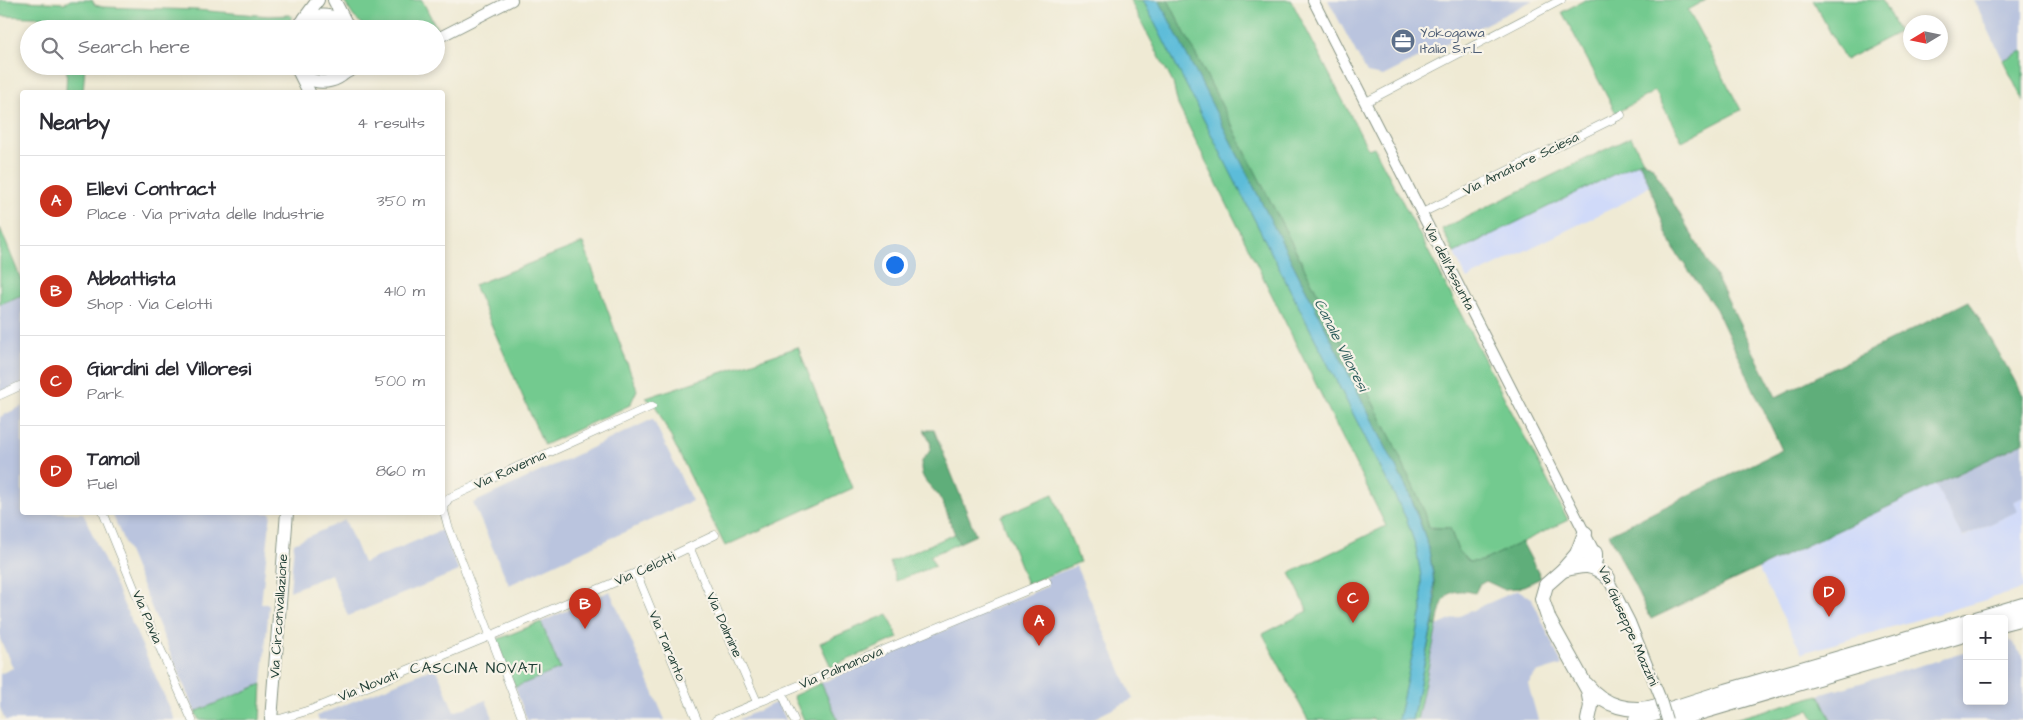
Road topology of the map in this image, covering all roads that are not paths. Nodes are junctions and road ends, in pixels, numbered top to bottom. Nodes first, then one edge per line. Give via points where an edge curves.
1 (318, 0) edge
2 (334, 0) edge
3 (500, 0) edge
4 (507, 0) edge
5 (512, 0) edge
6 (1313, 0) edge
7 (1561, 0) edge
8 (1551, 2) edge
9 (490, 11) junction
10 (303, 20) edge
11 (306, 20) edge
12 (339, 20) edge
13 (345, 20) edge
14 (445, 28) edge
15 (445, 34) edge
16 (299, 75) edge
17 (304, 75) edge
18 (342, 76) joint
19 (308, 90) edge
20 (332, 90) edge
21 (1366, 102) junction
22 (1621, 115) dead end
23 (1422, 213) junction
24 (20, 386) edge
25 (0, 396) edge
26 (652, 406) dead end
27 (445, 503) edge
28 (104, 515) edge
29 (288, 515) edge
30 (444, 515) edge
31 (1585, 533) junction
32 (715, 535) dead end
33 (690, 548) junction
34 (1595, 552) junction
35 (1577, 554) junction
36 (1587, 566) junction
37 (1563, 570) junction
38 (636, 573) junction
39 (1608, 578) junction
40 (1047, 582) dead end
41 (2023, 605) edge
42 (1989, 615) edge
43 (2023, 618) edge
44 (1963, 622) edge
45 (2008, 622) edge
46 (1963, 635) edge
47 (490, 636) junction
48 (1582, 679) junction
49 (1726, 691) junction
50 (782, 693) junction
51 (757, 702) junction
52 (1697, 716) edge
53 (192, 720) edge
54 (271, 720) edge
55 (523, 720) edge
56 (697, 720) edge
57 (716, 720) edge
58 (794, 720) edge
59 (1588, 720) edge
60 (1636, 720) edge
61 (1667, 720) edge
62 (1675, 720) edge

1 - 10 main road
2 - 13 main road
3 - 14 street
4 - 9 street
5 - 9 street
6 - 21 street, Via dell'Assunta
7 - 8 street
8 - 21 street
9 - 15 street
11 - 12 main road via 324,15
16 - 19 main road
17 - 18 main road via 320,82
18 - 20 main road
21 - 23 street, Via dell'Assunta
22 - 23 street, Via Amatore Sciesa
23 - 31 street, Via dell'Assunta
24 - 25 street
26 - 27 street, Via Ravenna via 449,498
28 - 53 street, Via Pavia
29 - 54 main road, Via Circonvallazione
30 - 47 street, Via Ravenna
31 - 34 street, Via Giuseppe Mazzini
31 - 35 highway
32 - 33 street, Via Celotti
33 - 38 street, Via Celotti
33 - 51 street, Via Dalmine
34 - 35 highway
34 - 36 highway via 1595,560
34 - 39 street, Via Giuseppe Mazzini
35 - 37 highway
36 - 37 highway
36 - 39 highway via 1596,568
37 - 48 highway via 1546,585 1542,599 1549,620
38 - 47 street, Via Celotti
38 - 56 street, Via Taranto
39 - 61 street, Via Giuseppe Mazzini, bridge via 1640,645
40 - 50 street, Via Palmanova
41 - 42 highway
43 - 45 highway
44 - 49 highway
46 - 52 highway
47 - 54 street, Via Novati via 313,708
47 - 55 street
48 - 49 highway via 1598,697 1614,706 1629,708 1654,707
48 - 59 highway via 1590,698
49 - 60 highway
50 - 51 street, Via Palmanova
50 - 58 street
51 - 57 street, Via Palmanova
52 - 62 highway

